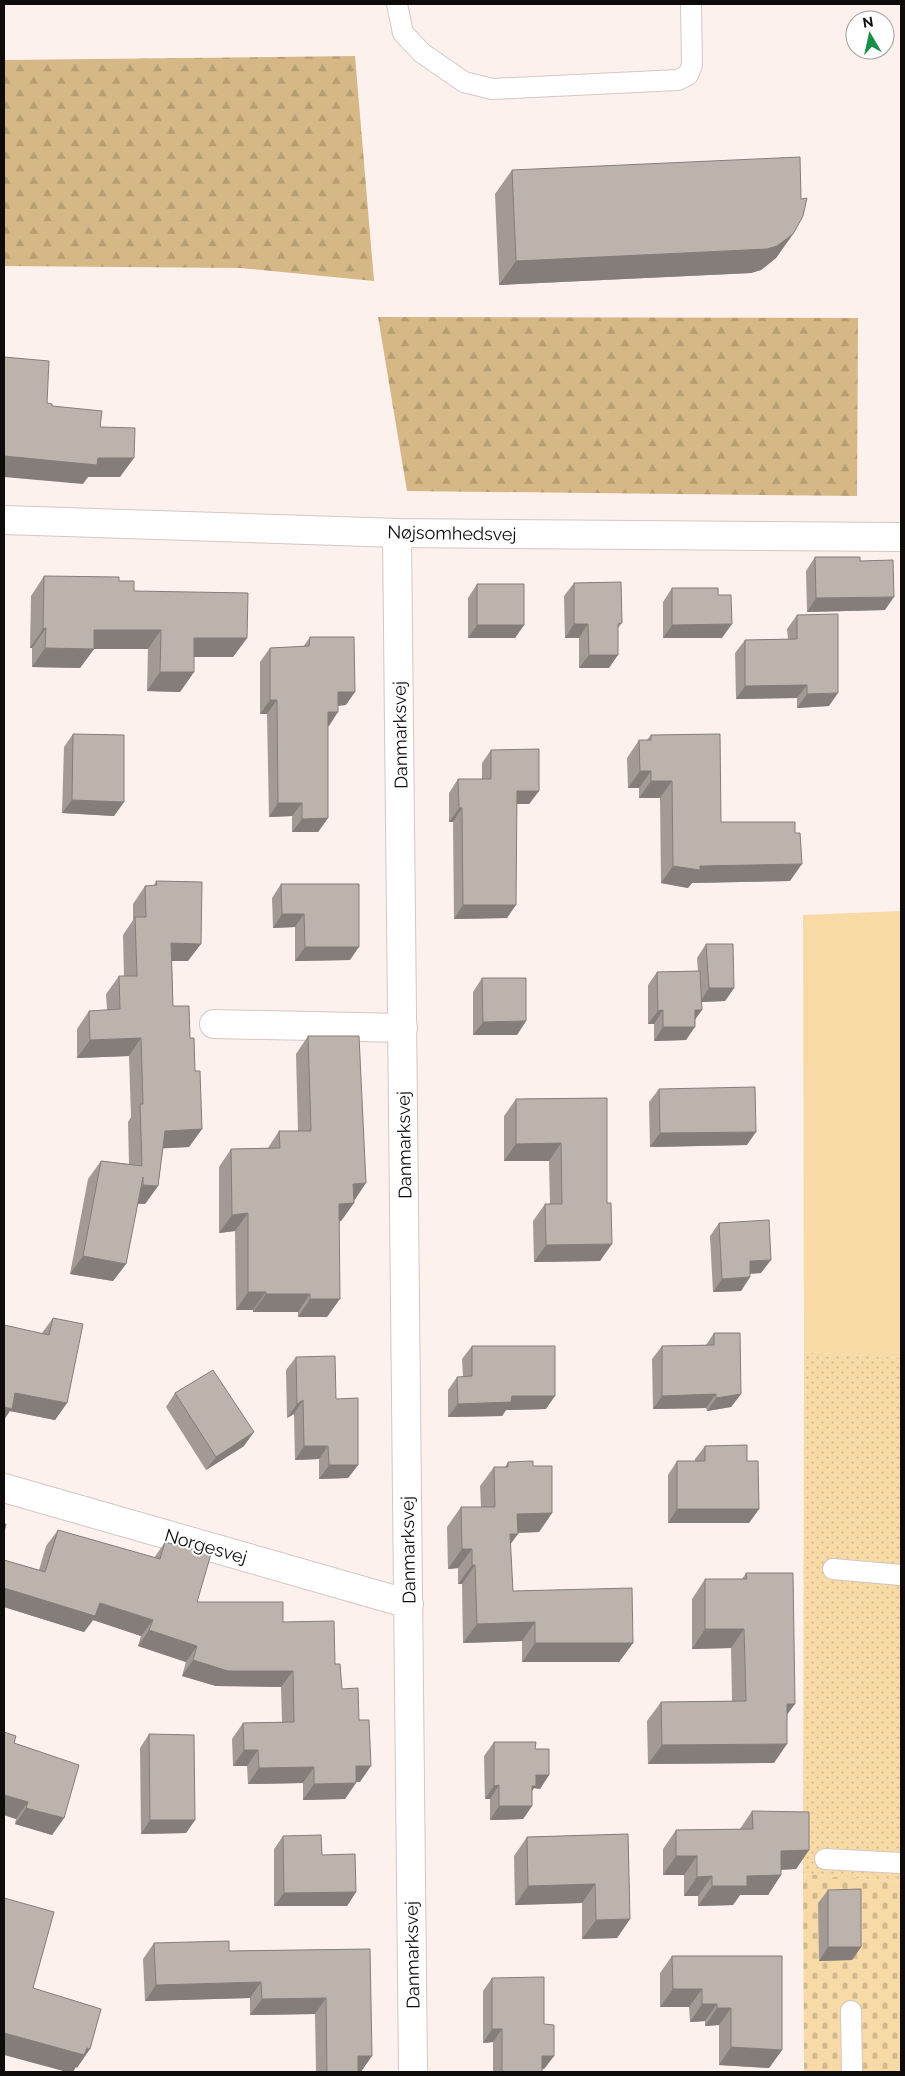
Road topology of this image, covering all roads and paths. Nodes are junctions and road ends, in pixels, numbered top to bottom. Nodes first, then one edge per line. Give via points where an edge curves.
1 (397, 4) edge
2 (691, 4) edge
3 (4, 520) edge
4 (398, 533) junction
5 (901, 537) edge
6 (214, 1024) dead end
7 (403, 1028) junction
8 (4, 1488) edge
9 (833, 1569) dead end
10 (901, 1575) edge
11 (409, 1604) junction
12 (825, 1858) dead end
13 (901, 1863) edge
14 (851, 2011) dead end
15 (413, 2072) edge
16 (852, 2072) edge

1 - 2 lane via 403,33 422,53 464,82 492,89 678,80 688,75 692,65
3 - 4 street, Nøjsomhedsvej
4 - 5 street, Nøjsomhedsvej
4 - 7 street, Danmarksvej
6 - 7 street
7 - 11 street, Danmarksvej
8 - 11 street, Norgesvej
9 - 10 lane
11 - 15 street, Danmarksvej
12 - 13 lane
14 - 16 lane

